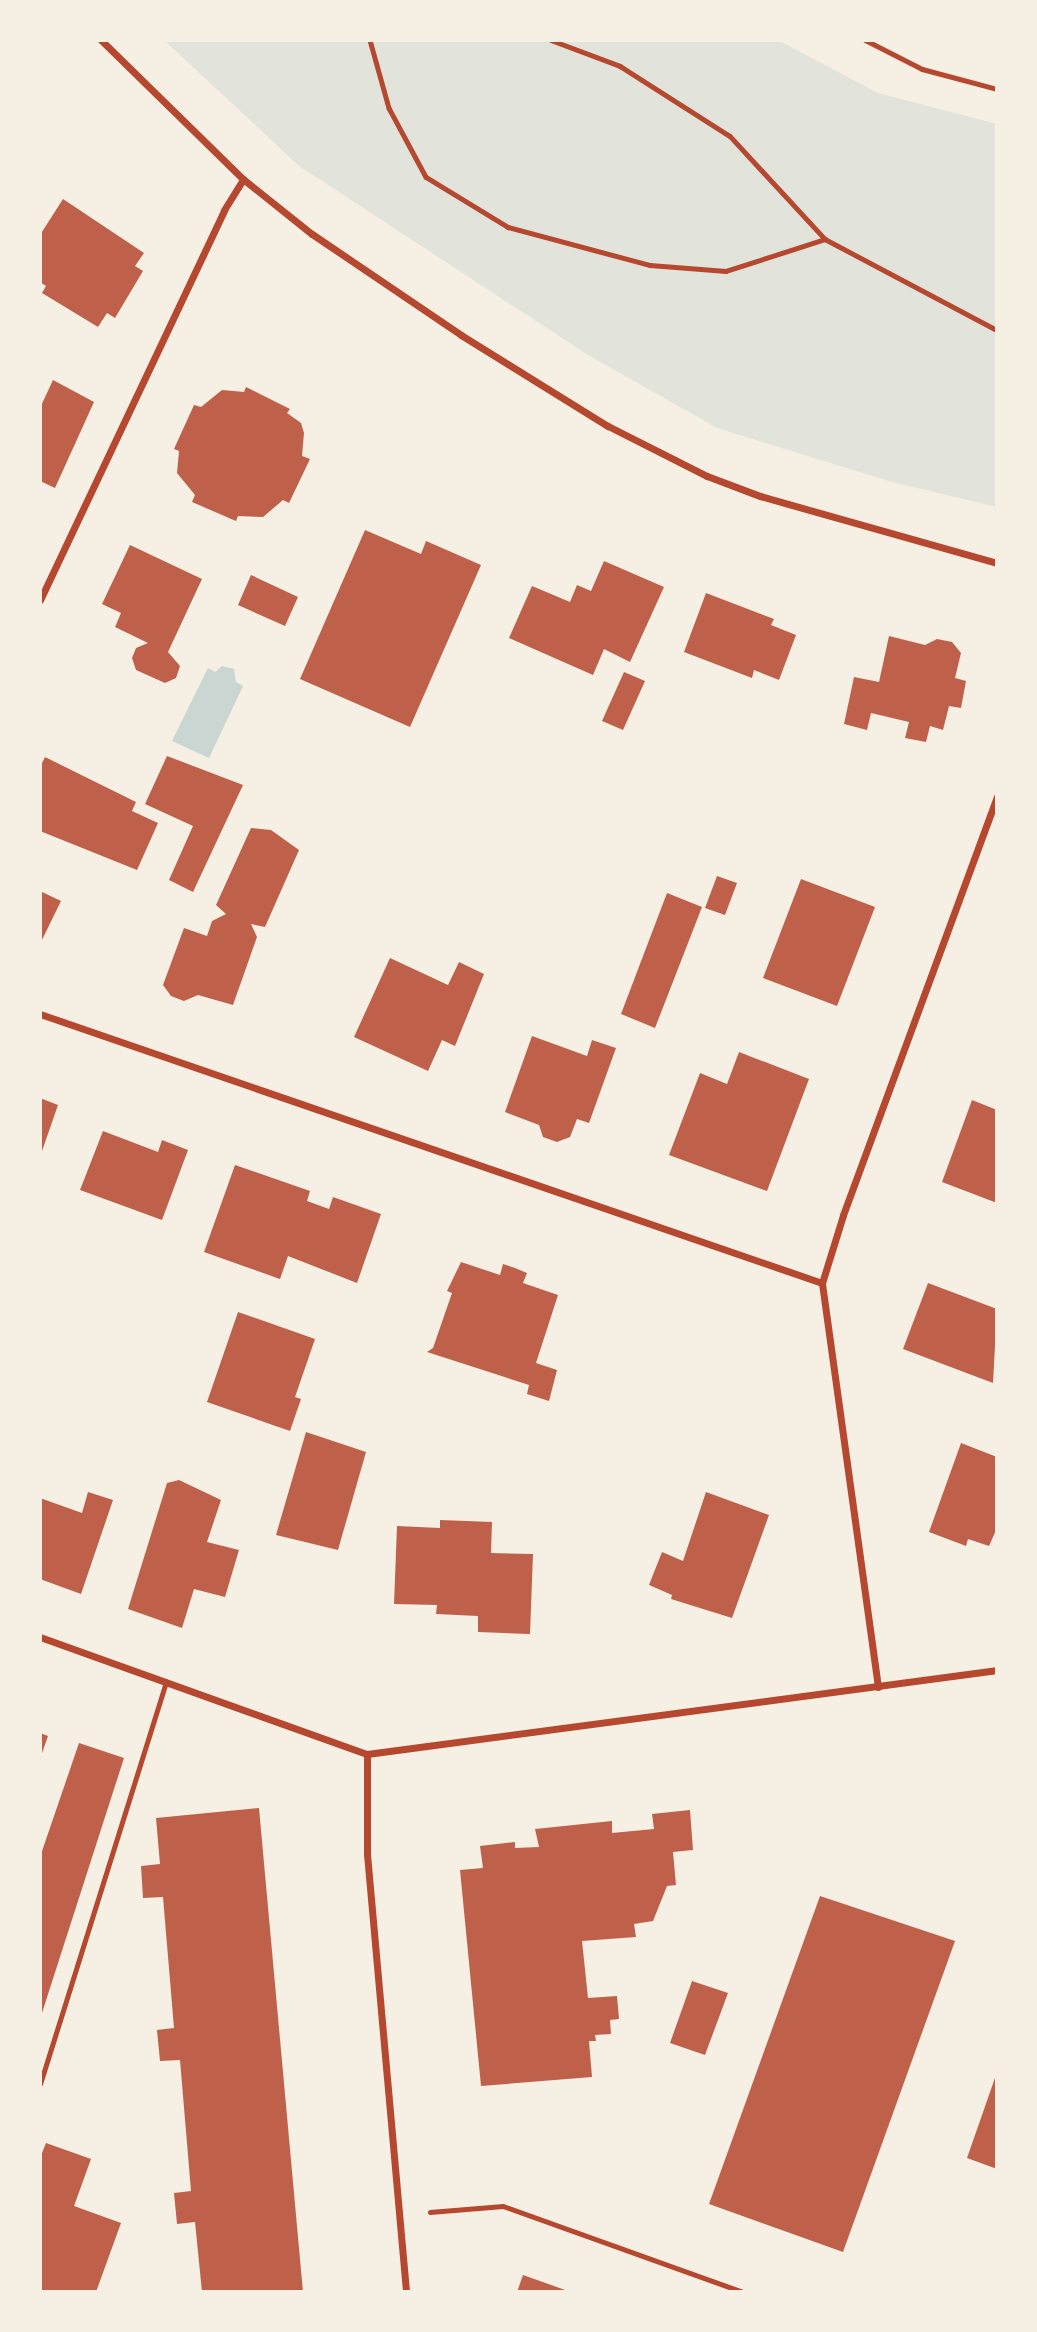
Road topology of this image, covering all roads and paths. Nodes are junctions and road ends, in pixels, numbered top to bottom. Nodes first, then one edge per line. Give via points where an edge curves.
1 (101, 40) edge
2 (370, 40) edge
3 (551, 40) edge
4 (865, 40) edge
5 (997, 89) edge
6 (243, 179) junction
7 (825, 239) junction
8 (997, 330) edge
9 (997, 563) edge
10 (40, 600) edge
11 (997, 796) edge
12 (40, 1014) edge
13 (822, 1283) junction
14 (40, 1637) edge
15 (997, 1670) edge
16 (166, 1681) junction
17 (878, 1687) junction
18 (367, 1754) junction
19 (40, 2084) edge
20 (399, 2214) junction
21 (406, 2292) edge
22 (743, 2292) edge

1 - 6 street
2 - 7 path via 389,108 426,177 508,227 650,264 726,271
3 - 7 path via 620,66 730,136
4 - 5 lane via 922,69
6 - 9 street via 392,290 538,384 651,449 760,496
6 - 10 street via 224,210
7 - 8 path
11 - 13 street
12 - 13 street
13 - 17 street
14 - 16 street
15 - 17 street
16 - 18 street
16 - 19 lane
17 - 18 street
18 - 20 street via 366,1854
20 - 21 street
20 - 22 path via 503,2206

